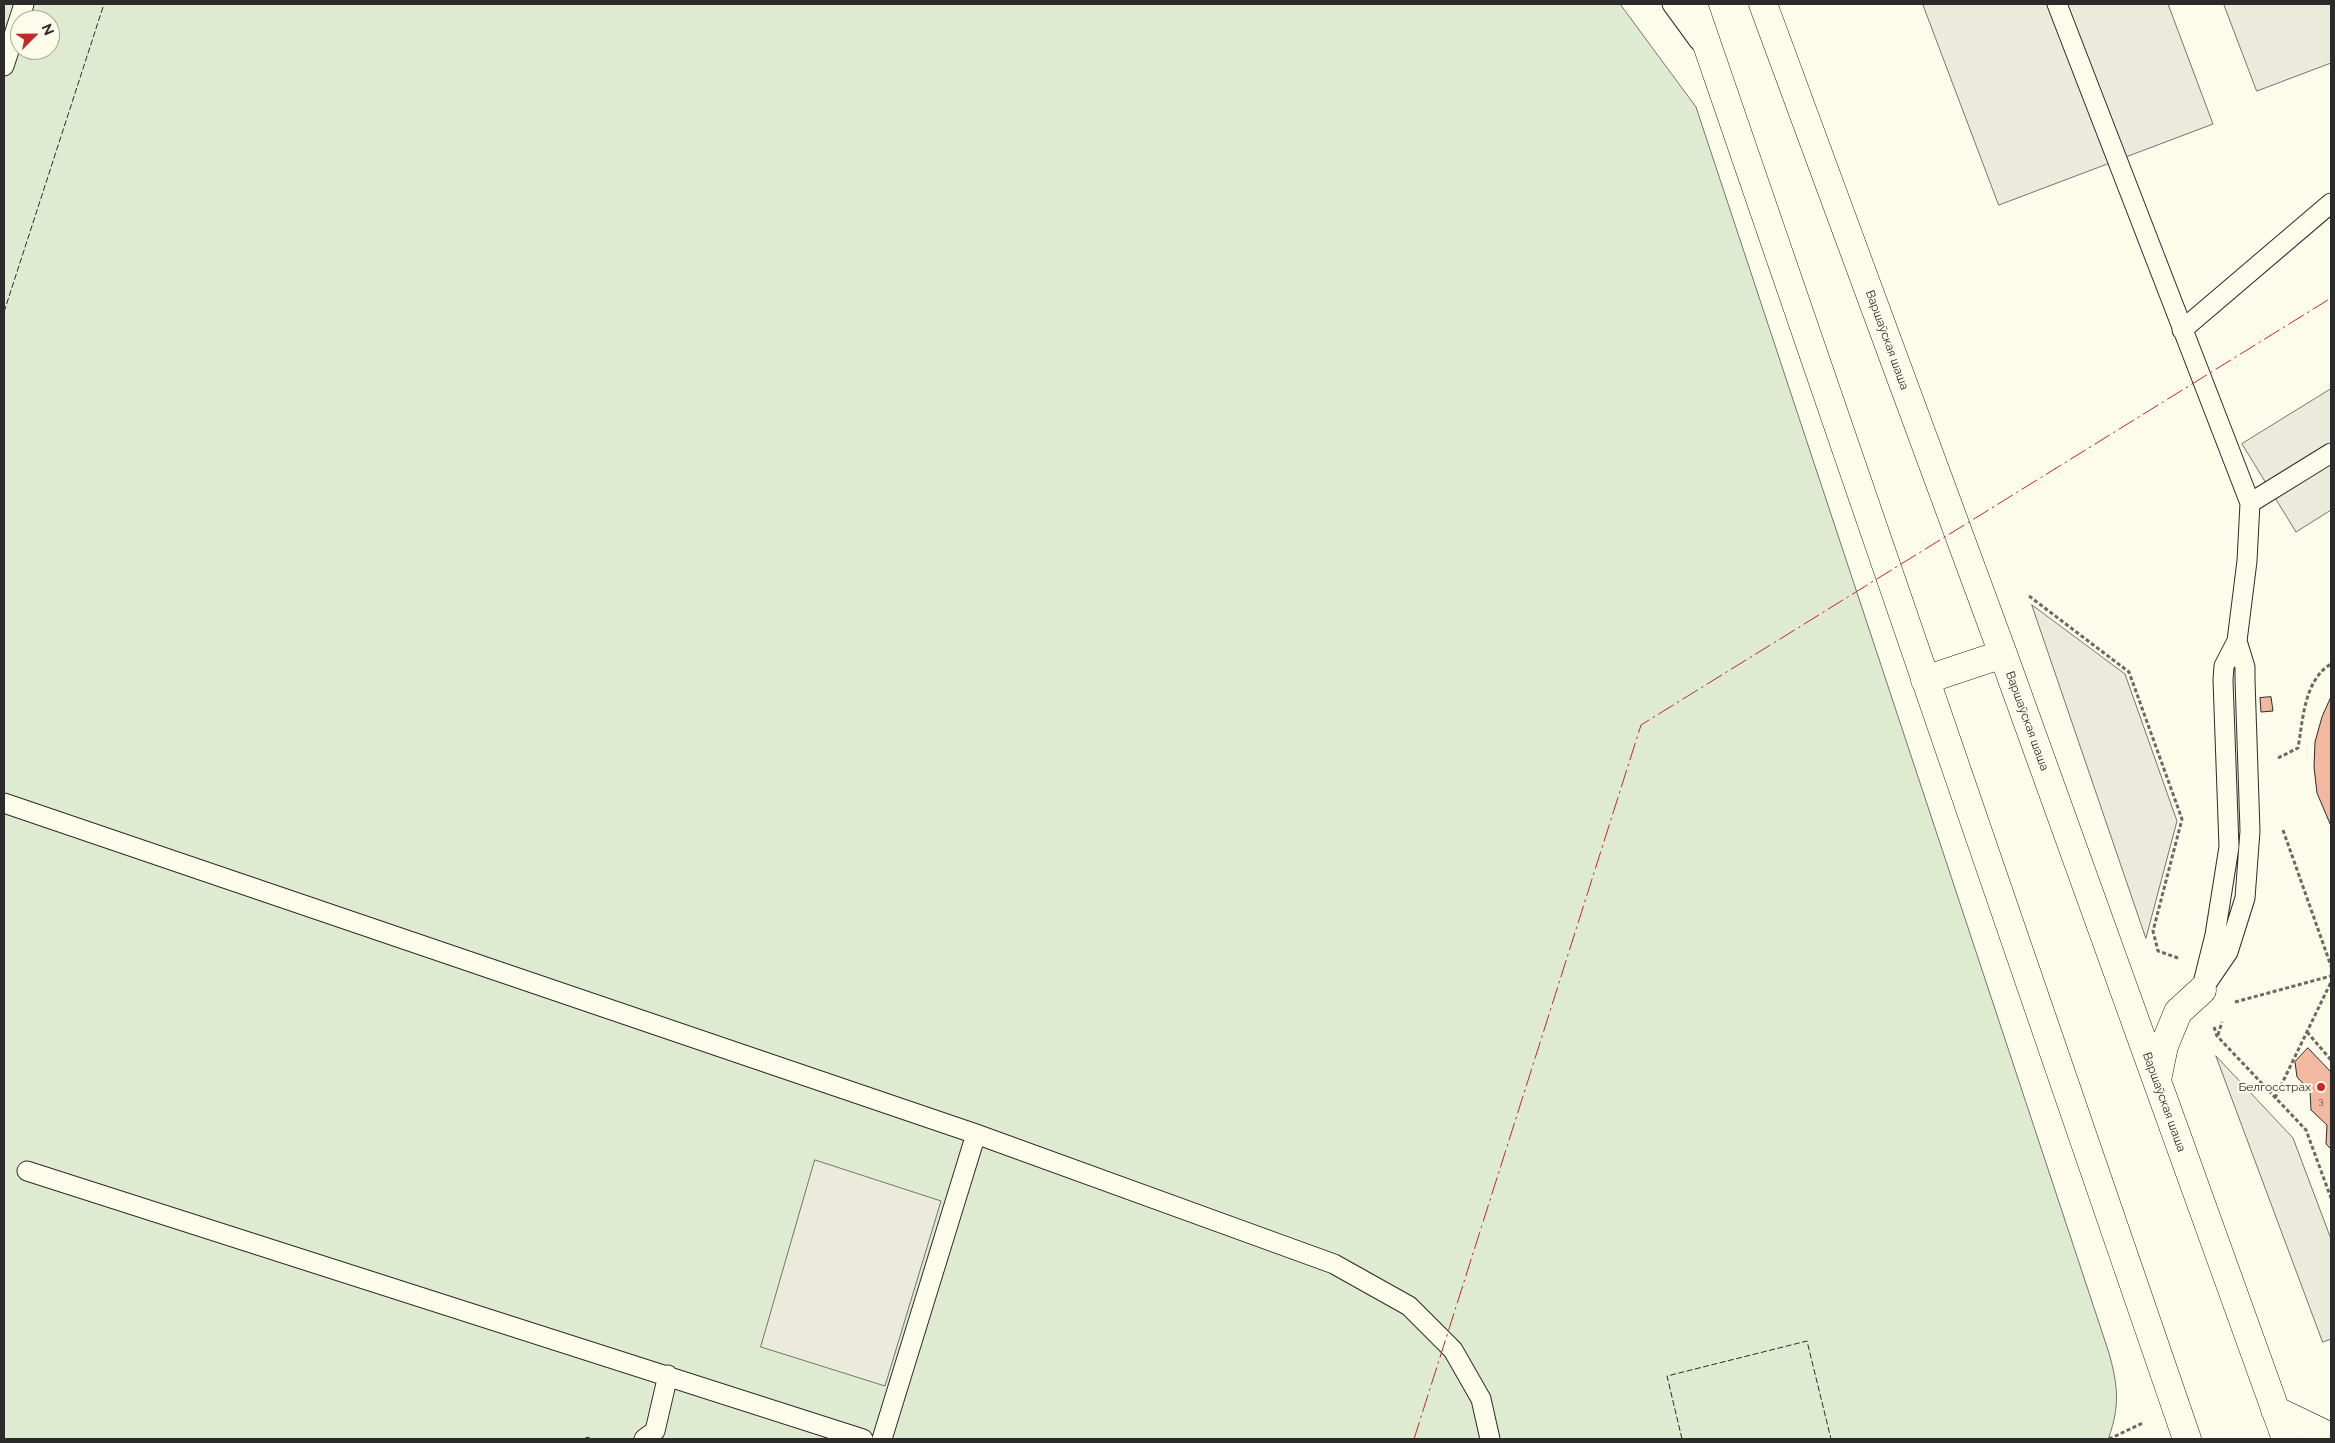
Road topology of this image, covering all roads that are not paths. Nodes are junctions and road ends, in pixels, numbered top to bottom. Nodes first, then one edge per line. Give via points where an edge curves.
1 (24, 4) edge
2 (1672, 4) edge
3 (1693, 4) edge
4 (1763, 4) edge
5 (2057, 4) edge
6 (1713, 61) junction
7 (4, 66) edge
8 (2331, 203) edge
9 (2182, 330) junction
10 (2331, 453) edge
11 (2250, 503) junction
12 (2003, 654) junction
13 (1925, 680) junction
14 (4, 802) edge
15 (2202, 990) joint
16 (2157, 1080) junction
17 (976, 1134) junction
18 (28, 1170) dead end
19 (668, 1375) junction
20 (2275, 1410) junction
21 (2331, 1437) edge
22 (644, 1439) edge
23 (863, 1439) edge
24 (882, 1439) edge
25 (1490, 1439) edge
26 (2187, 1439) edge
27 (2286, 1439) edge

1 - 7 lane
2 - 6 lane
3 - 6 highway
4 - 12 highway, Варшаўская шаша
5 - 9 lane
6 - 13 highway
8 - 9 lane
9 - 11 lane
10 - 11 lane
11 - 15 lane via 2248,561 2237,641 2245,666 2250,831 2245,898 2228,952
12 - 13 highway
12 - 16 highway, Варшаўская шаша
13 - 26 highway
14 - 17 lane
15 - 16 highway via 2178,1012 2164,1046
16 - 20 highway, Варшаўская шаша
17 - 24 lane
17 - 25 lane via 1334,1264 1409,1306 1453,1350 1481,1399
18 - 19 lane
19 - 22 lane via 655,1431
19 - 23 lane
20 - 21 highway
20 - 27 highway, Варшаўская шаша

